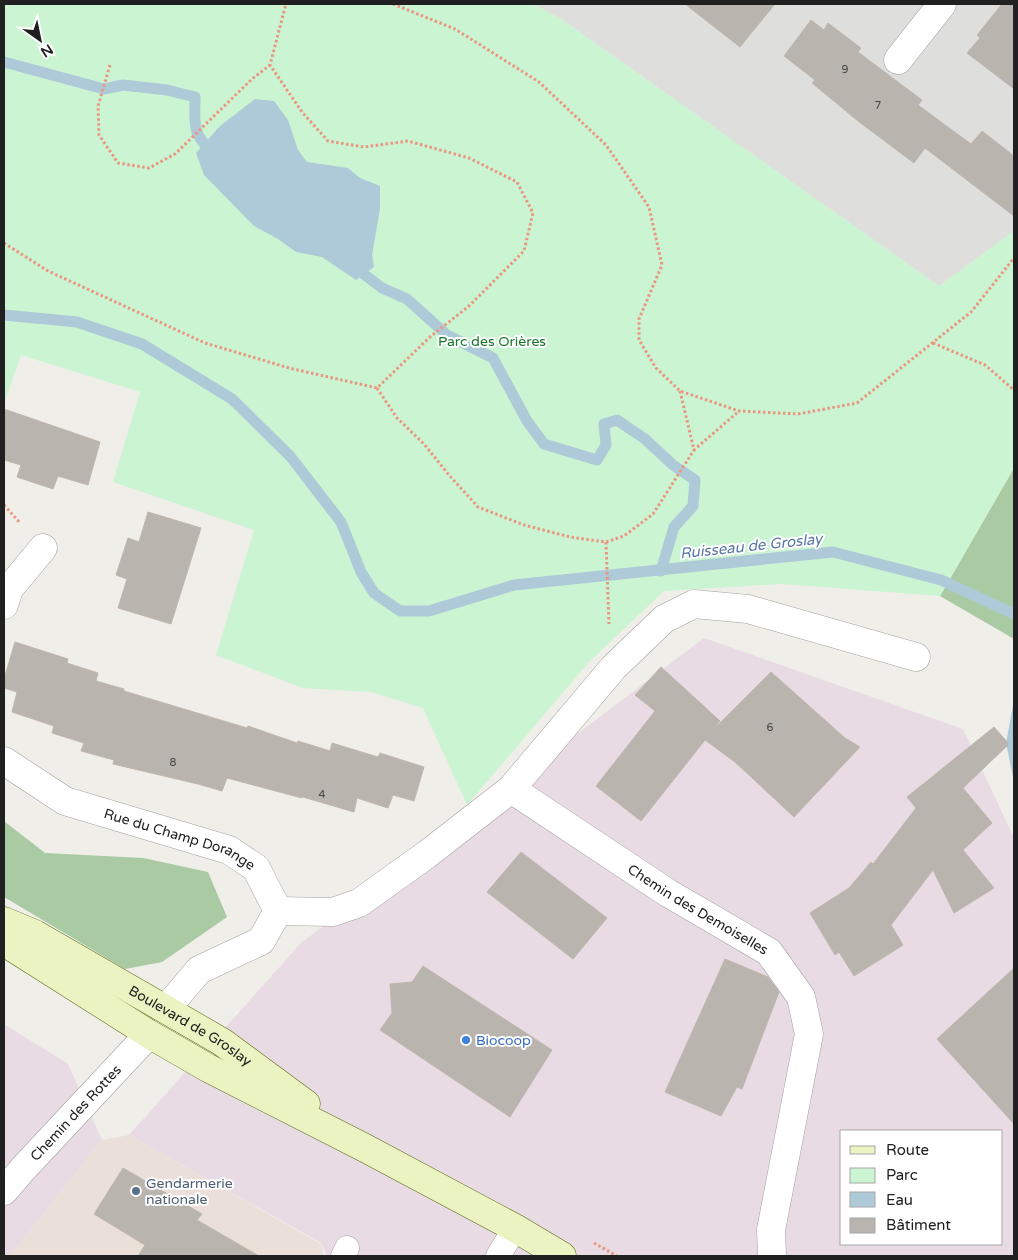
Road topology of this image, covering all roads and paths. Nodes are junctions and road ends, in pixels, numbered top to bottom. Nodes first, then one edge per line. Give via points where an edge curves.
1 (286, 4) edge
2 (393, 4) edge
3 (942, 4) edge
4 (898, 60) dead end
5 (110, 64) dead end
6 (270, 65) junction
7 (4, 244) edge
8 (1014, 258) edge
9 (933, 342) junction
10 (377, 388) junction
11 (1014, 390) edge
12 (680, 391) junction
13 (740, 411) junction
14 (694, 450) junction
15 (606, 542) junction
16 (43, 548) dead end
17 (4, 605) edge
18 (608, 609) dead end
19 (916, 657) dead end
20 (4, 761) edge
21 (511, 789) junction
22 (278, 911) junction
23 (4, 921) edge
24 (4, 942) edge
25 (166, 1009) junction
26 (149, 1034) junction
27 (365, 1148) junction
28 (4, 1191) edge
29 (515, 1228) junction
30 (498, 1256) edge
31 (562, 1256) edge
32 (772, 1256) edge

1 - 6 path
2 - 12 path via 455,29 538,82 606,145 649,207 662,265 639,319 640,340 656,368
3 - 4 street
5 - 6 path via 98,106 99,135 118,162 149,168 175,154
6 - 10 path via 302,112 328,142 364,147 408,141 469,158 517,182 534,213 524,251 469,306 430,337
7 - 10 path via 48,271 205,343 289,368
8 - 9 path via 971,312
9 - 11 path via 985,365
9 - 13 path via 857,403 798,414
10 - 15 path via 396,418 424,444 478,507 524,526
12 - 13 path
12 - 14 path
13 - 14 path
14 - 15 path via 653,514 624,536
15 - 18 path
16 - 17 street via 9,589
19 - 21 street via 748,609 694,604 664,619 614,667
20 - 22 street, Rue du Champ Dorange via 65,802 229,850 256,868
21 - 22 street via 359,903 333,912
21 - 32 street, Chemin des Demoiselles via 668,893 769,952 801,997 810,1034 771,1230
22 - 25 street via 261,940 199,970
23 - 25 main road, Boulevard de Groslay via 35,934
24 - 26 main road, Boulevard de Groslay
25 - 27 main road, Boulevard de Groslay via 222,1042
26 - 27 main road, Boulevard de Groslay via 208,1068
26 - 28 street, Chemin des Rottes
27 - 29 main road, Boulevard de Groslay
29 - 30 lane
29 - 31 main road, Boulevard de Groslay

